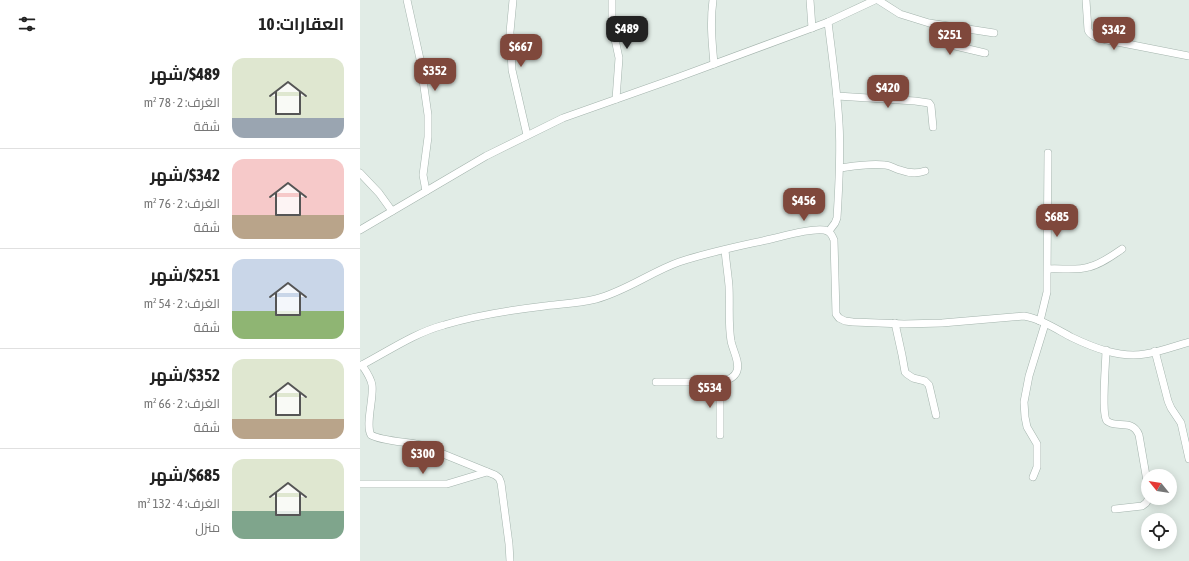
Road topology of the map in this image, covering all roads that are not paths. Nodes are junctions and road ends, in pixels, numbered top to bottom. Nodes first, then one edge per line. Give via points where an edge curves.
1 (407, 0) edge
2 (513, 0) edge
3 (612, 0) edge
4 (713, 0) edge
5 (810, 0) edge
6 (877, 0) edge
7 (1086, 0) edge
8 (860, 4) edge
9 (828, 22) junction
10 (951, 26) junction
11 (812, 28) junction
12 (994, 32) dead end
13 (986, 53) dead end
14 (1189, 56) edge
15 (714, 64) junction
16 (837, 96) junction
17 (616, 99) junction
18 (933, 128) dead end
19 (527, 135) junction
20 (1048, 153) dead end
21 (840, 168) junction
22 (925, 172) dead end
23 (360, 173) edge
24 (426, 191) junction
25 (392, 211) junction
26 (360, 230) edge
27 (829, 231) junction
28 (1122, 249) dead end
29 (725, 250) junction
30 (1048, 269) junction
31 (895, 323) junction
32 (1043, 323) junction
33 (1189, 342) edge
34 (1106, 350) junction
35 (1155, 351) junction
36 (361, 366) edge
37 (656, 382) dead end
38 (720, 382) junction
39 (936, 415) dead end
40 (720, 435) dead end
41 (1189, 459) edge
42 (1145, 469) edge
43 (487, 472) junction
44 (1033, 478) dead end
45 (360, 484) edge
46 (1143, 505) edge
47 (1115, 509) dead end
48 (510, 561) edge

1 - 24 street via 425,84 428,137 423,175
2 - 19 street via 510,32 512,70
3 - 17 street via 612,25 620,58
4 - 15 street via 711,33
5 - 11 street
6 - 8 street
6 - 10 street via 904,15 929,23
7 - 14 street via 1088,30 1095,37
8 - 9 street
9 - 11 street
9 - 16 street
10 - 12 street
10 - 13 street via 951,45
11 - 15 street
15 - 17 street
16 - 18 street via 929,103
16 - 21 street
17 - 19 street via 563,118
19 - 24 street
20 - 30 street
21 - 22 street via 878,164 907,172
21 - 27 street via 837,218
23 - 25 street
24 - 25 street
25 - 26 street
27 - 29 street via 797,233
27 - 31 street via 834,240 836,314 845,321
28 - 30 street via 1089,267
29 - 36 street via 680,262 597,299 473,317 443,325 423,332
29 - 38 street via 731,342 738,368 733,377
30 - 32 street
31 - 32 street via 942,323 1018,316
31 - 39 street via 905,372 929,385
32 - 34 street
32 - 44 street via 1024,402 1027,427 1037,450 1037,467
33 - 35 street
34 - 35 street via 1119,354 1145,354
34 - 42 street via 1104,416 1107,421 1127,425 1137,431
35 - 41 street via 1168,401 1181,423
36 - 43 street via 370,378 372,387 369,424 371,435 421,445
37 - 38 street
38 - 40 street
43 - 45 street via 446,484
43 - 48 street via 499,478 501,483
46 - 47 street

